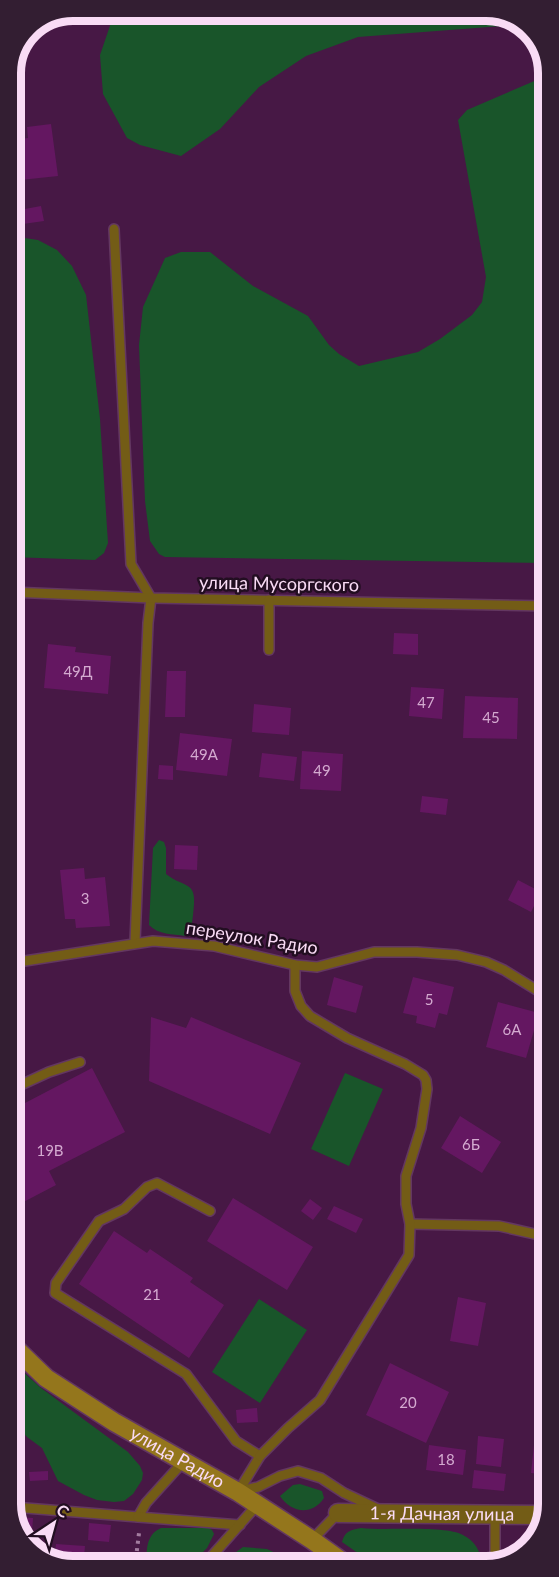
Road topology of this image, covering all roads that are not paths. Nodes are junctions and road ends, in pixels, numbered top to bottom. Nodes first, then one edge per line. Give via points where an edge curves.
1 (114, 230) dead end
2 (21, 592) edge
3 (151, 598) junction
4 (269, 600) junction
5 (538, 606) edge
6 (269, 650) dead end
7 (135, 942) junction
8 (21, 961) edge
9 (295, 965) junction
10 (538, 992) edge
11 (80, 1062) dead end
12 (21, 1085) edge
13 (210, 1211) dead end
14 (410, 1224) junction
15 (538, 1235) edge
16 (21, 1354) edge
17 (260, 1455) junction
18 (183, 1462) junction
19 (238, 1492) junction
20 (257, 1505) junction
21 (22, 1508) edge
22 (338, 1513) joint
23 (388, 1514) junction
24 (495, 1515) junction
25 (537, 1515) edge
26 (140, 1517) junction
27 (240, 1525) junction
28 (312, 1540) junction
29 (495, 1555) edge
30 (212, 1556) edge
31 (334, 1556) edge

1 - 3 lane via 131,564
2 - 3 lane, улица Мусоргского
3 - 4 lane, улица Мусоргского
3 - 7 lane
4 - 5 lane, улица Мусоргского
4 - 6 lane
7 - 8 lane, переулок Радио
7 - 9 lane, переулок Радио via 214,946
9 - 10 lane, переулок Радио via 317,967 374,952 457,955 504,970
9 - 14 lane via 295,991 310,1016 405,1064 426,1080 421,1128 406,1176
11 - 12 lane
13 - 17 lane via 157,1183 147,1186 124,1209 99,1221 56,1283 55,1293 186,1374 236,1441
14 - 15 lane via 499,1226
14 - 17 lane via 409,1256 320,1400
16 - 18 main road, улица Радио via 46,1378
17 - 19 lane
18 - 19 main road, улица Радио
18 - 26 lane via 146,1503
19 - 20 main road, улица Радио
19 - 23 lane via 298,1471 321,1478
20 - 27 lane
20 - 28 main road, улица Радио
21 - 26 lane
22 - 23 street, 1-я Дачная улица
22 - 28 lane
23 - 24 street, 1-я Дачная улица
24 - 25 street, 1-я Дачная улица
24 - 29 lane
26 - 27 lane
27 - 30 lane
28 - 31 main road, улица Радио

